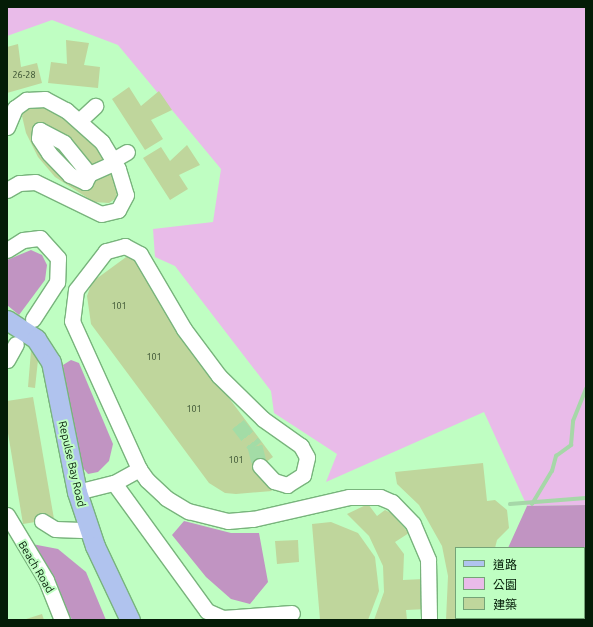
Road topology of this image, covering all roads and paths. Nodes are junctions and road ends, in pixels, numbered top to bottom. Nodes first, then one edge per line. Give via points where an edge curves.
1 (95, 106) dead end
2 (80, 120) junction
3 (7, 127) edge
4 (127, 152) dead end
5 (114, 161) junction
6 (89, 174) dead end
7 (7, 190) edge
8 (7, 250) edge
9 (33, 319) dead end
10 (7, 320) edge
11 (16, 344) dead end
12 (7, 360) edge
13 (260, 466) tunnel mouth
14 (139, 470) junction
15 (114, 483) junction
16 (77, 492) junction
17 (7, 515) edge
18 (42, 521) dead end
19 (88, 530) junction
20 (292, 613) dead end
21 (224, 619) edge
22 (62, 620) edge
23 (130, 620) edge
24 (429, 620) edge

1 - 2 street
2 - 3 street via 51,102 32,99 15,108
2 - 5 street
4 - 5 street
5 - 6 street
5 - 7 street via 126,195 122,206 113,213 101,214 79,206 35,182 19,183
8 - 9 street via 23,240 40,238 58,258 57,282
10 - 16 main road, Repulse Bay Road via 36,339 51,362
11 - 12 street
13 - 14 street via 274,481 287,485 303,475 307,457 301,446 262,419 219,376 184,329 144,258 131,247 119,246 106,251 82,279 73,297 71,316 74,331
14 - 15 street
14 - 24 street via 156,489 177,505 214,519 253,519 349,497 380,497 392,502 413,524 428,560 432,578
15 - 16 street
15 - 21 street via 207,611
16 - 19 main road, Repulse Bay Road
17 - 22 street, Beach Road via 46,580
18 - 19 street via 55,529
19 - 23 main road, Repulse Bay Road
20 - 21 street

